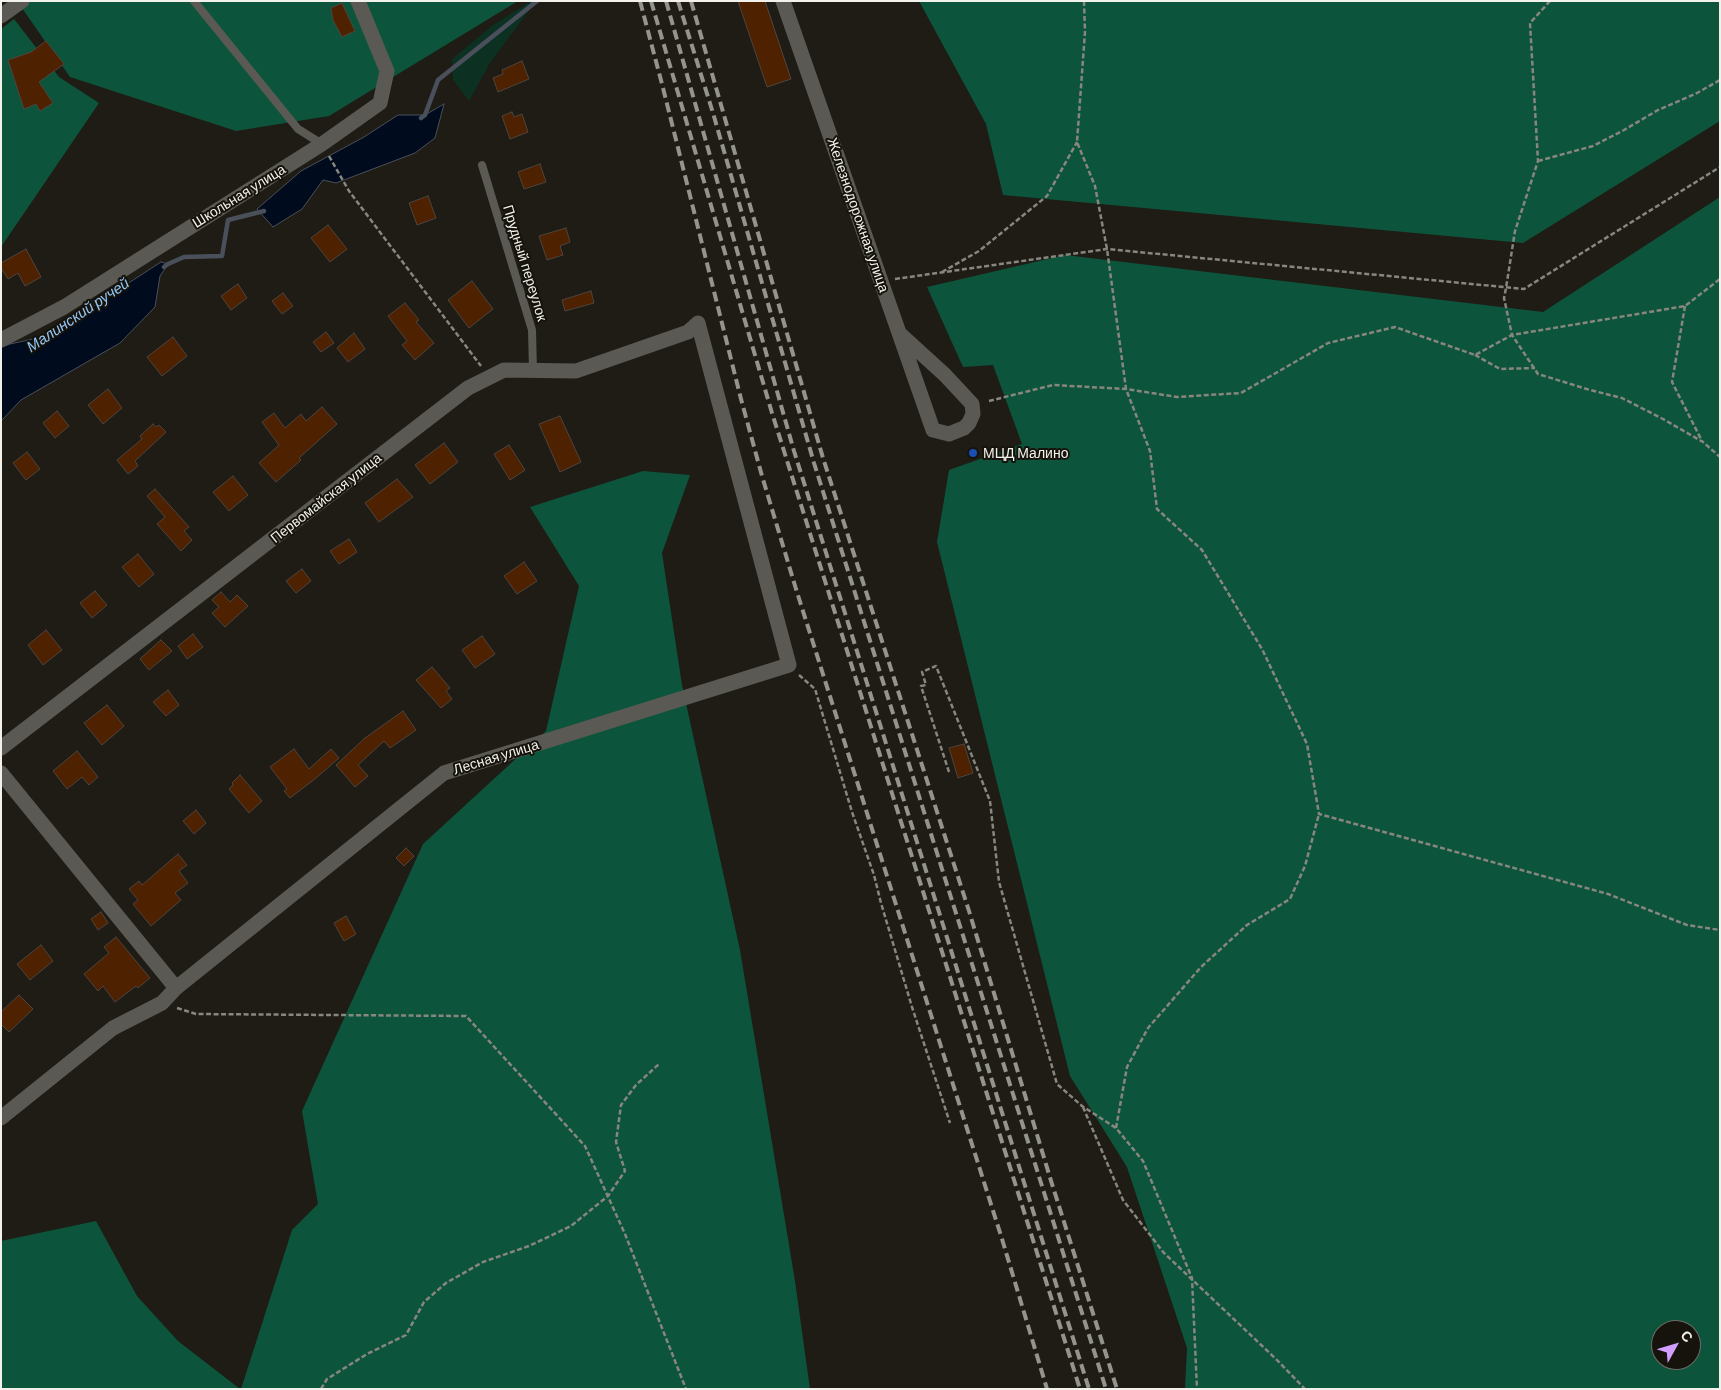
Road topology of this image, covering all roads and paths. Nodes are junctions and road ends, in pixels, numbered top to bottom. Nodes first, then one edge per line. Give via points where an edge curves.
1 (22, 1) edge
2 (194, 1) edge
3 (358, 1) edge
4 (783, 1) edge
5 (1084, 1) edge
6 (1550, 1) edge
7 (1, 16) edge
8 (1720, 80) edge
9 (1077, 142) junction
10 (322, 144) junction
11 (1538, 161) junction
12 (482, 165) dead end
13 (1720, 167) edge
14 (1107, 249) junction
15 (941, 273) junction
16 (1720, 279) edge
17 (882, 282) junction
18 (1506, 288) junction
19 (1685, 306) junction
20 (900, 334) junction
21 (1512, 335) junction
22 (1, 340) edge
23 (1475, 355) junction
24 (1535, 368) junction
25 (532, 370) junction
26 (490, 378) junction
27 (1126, 389) junction
28 (989, 401) dead end
29 (1703, 442) junction
30 (1720, 457) edge
31 (789, 665) junction
32 (1, 748) edge
33 (949, 772) dead end
34 (1, 773) edge
35 (1319, 814) junction
36 (1720, 930) edge
37 (176, 988) junction
38 (162, 1003) junction
39 (659, 1064) dead end
40 (1082, 1106) junction
41 (1, 1118) edge
42 (950, 1123) dead end
43 (1116, 1128) junction
44 (608, 1196) junction
45 (1192, 1278) junction
46 (321, 1389) edge
47 (686, 1389) edge
48 (1197, 1389) edge
49 (1305, 1389) edge

1 - 7 street
2 - 10 lane via 298,129
3 - 10 street, Школьная улица via 387,70 380,103
4 - 17 street, Железнодорожная улица
5 - 9 path via 1085,32
6 - 11 path via 1530,22
8 - 11 path via 1593,146
9 - 14 path via 1095,186
9 - 15 path via 1047,196 979,251
10 - 22 street, Школьная улица via 64,307
10 - 26 path via 349,191
11 - 18 path via 1515,231
12 - 25 lane, Прудный переулок via 532,330
13 - 18 path via 1524,289
14 - 15 path
14 - 18 path
14 - 27 path
15 - 17 path
16 - 19 path
17 - 20 street, Железнодорожная улица
18 - 21 path via 1504,298
19 - 21 path
19 - 29 path via 1672,382
20 - 20 street, Железнодорожная улица via 972,404 973,414 964,428 949,434 932,430
21 - 23 path
21 - 24 path
23 - 24 path via 1500,369
23 - 27 path via 1395,327 1328,343 1241,393 1177,397
24 - 29 path via 1538,374 1622,398
25 - 26 street, Первомайская улица via 504,370
25 - 31 street, Первомайская улица via 576,371 688,332 698,322
26 - 32 street, Первомайская улица via 468,388
27 - 28 path via 1053,385
27 - 35 path via 1150,451 1157,509 1202,550 1262,649 1307,744
29 - 30 path
31 - 37 street, Лесная улица via 444,773
31 - 42 path via 815,689
33 - 40 path via 922,686 926,685 922,672 936,666 990,801 999,882 1057,1084
34 - 37 street
35 - 36 path via 1608,894 1686,925
35 - 43 path via 1305,866 1290,899 1247,925 1207,961 1148,1028 1127,1067
37 - 38 street, Лесная улица
38 - 41 street, Лесная улица via 113,1028
38 - 44 path via 196,1014 466,1016 585,1146
39 - 44 path via 636,1085 621,1105 616,1142 625,1171
40 - 43 path
40 - 45 path via 1124,1200 1164,1253
43 - 45 path via 1143,1161
44 - 46 path via 570,1226 529,1246 483,1262 446,1283 424,1302 406,1335 327,1379
44 - 47 path
45 - 48 path
45 - 49 path

